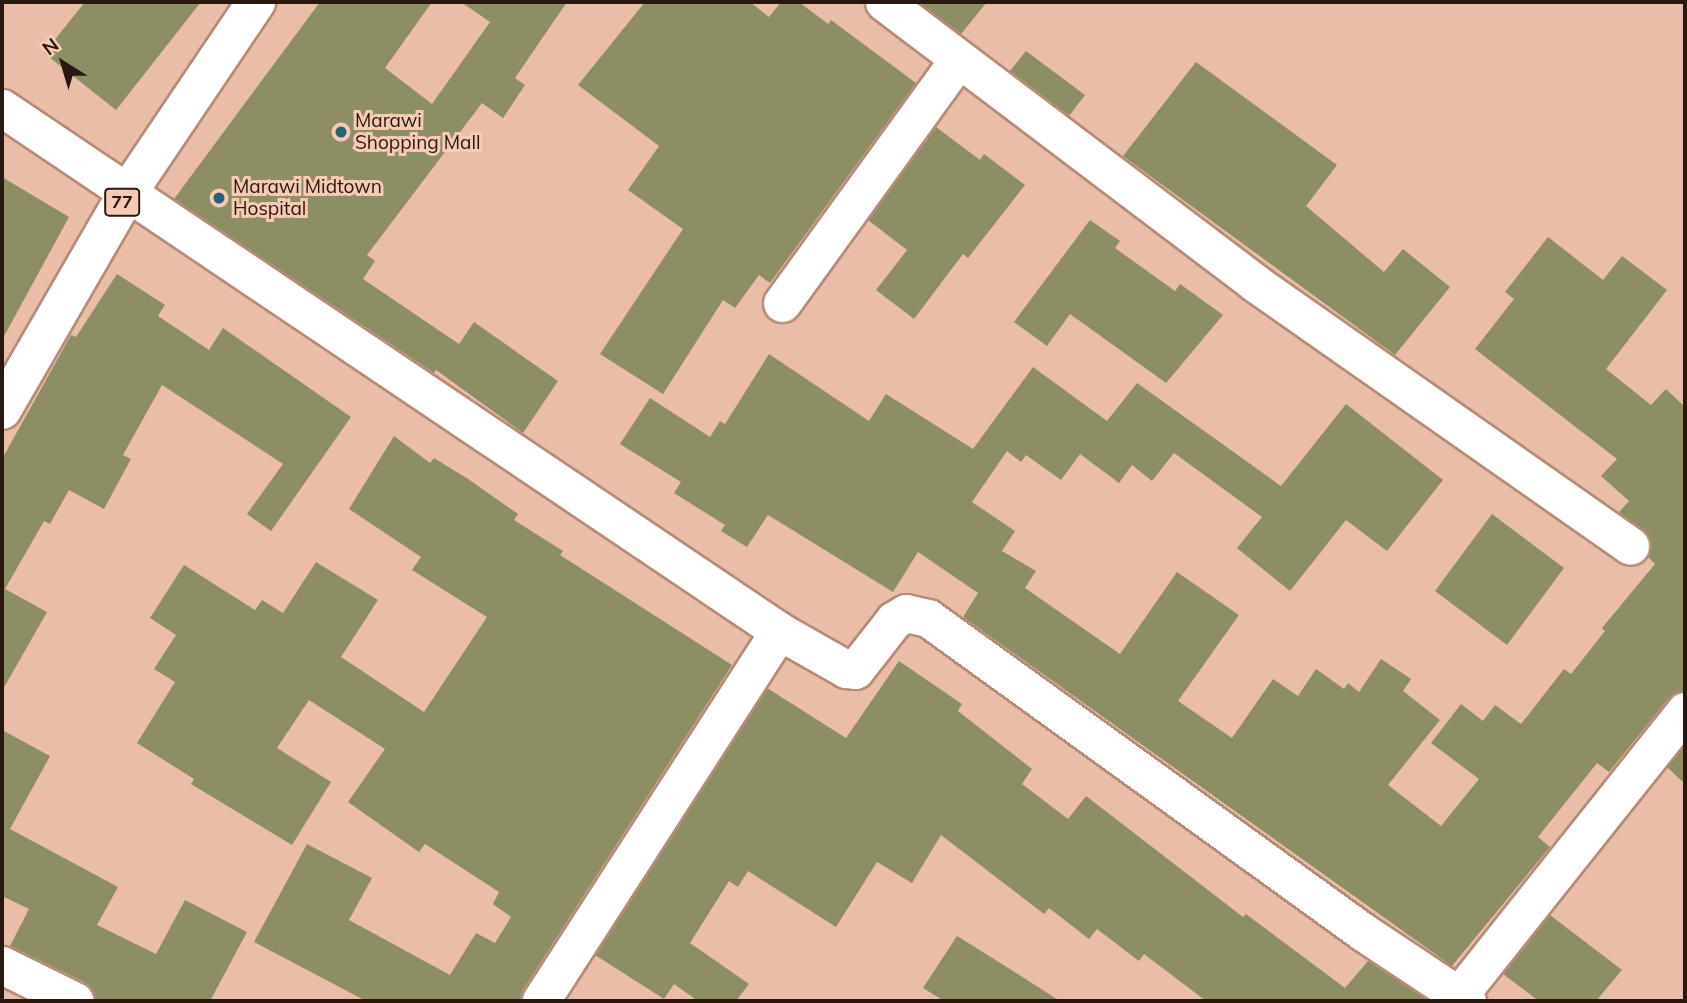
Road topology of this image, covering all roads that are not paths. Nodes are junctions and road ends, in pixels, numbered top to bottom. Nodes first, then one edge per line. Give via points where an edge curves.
1 (256, 2) edge
2 (884, 2) edge
3 (958, 60) junction
4 (2, 108) edge
5 (126, 195) junction
6 (782, 303) dead end
7 (2, 410) edge
8 (1630, 546) dead end
9 (779, 631) junction
10 (1685, 711) edge
11 (2, 965) edge
12 (1463, 998) edge
13 (75, 1001) edge
14 (541, 1001) edge

1 - 5 highway, 77
2 - 3 street
3 - 6 street
3 - 8 street via 1255,283
4 - 5 street
5 - 7 highway, 77
5 - 9 street
9 - 12 street via 846,670 855,670 894,620 906,613 928,618 1363,932
9 - 14 street
10 - 12 street
11 - 13 street

